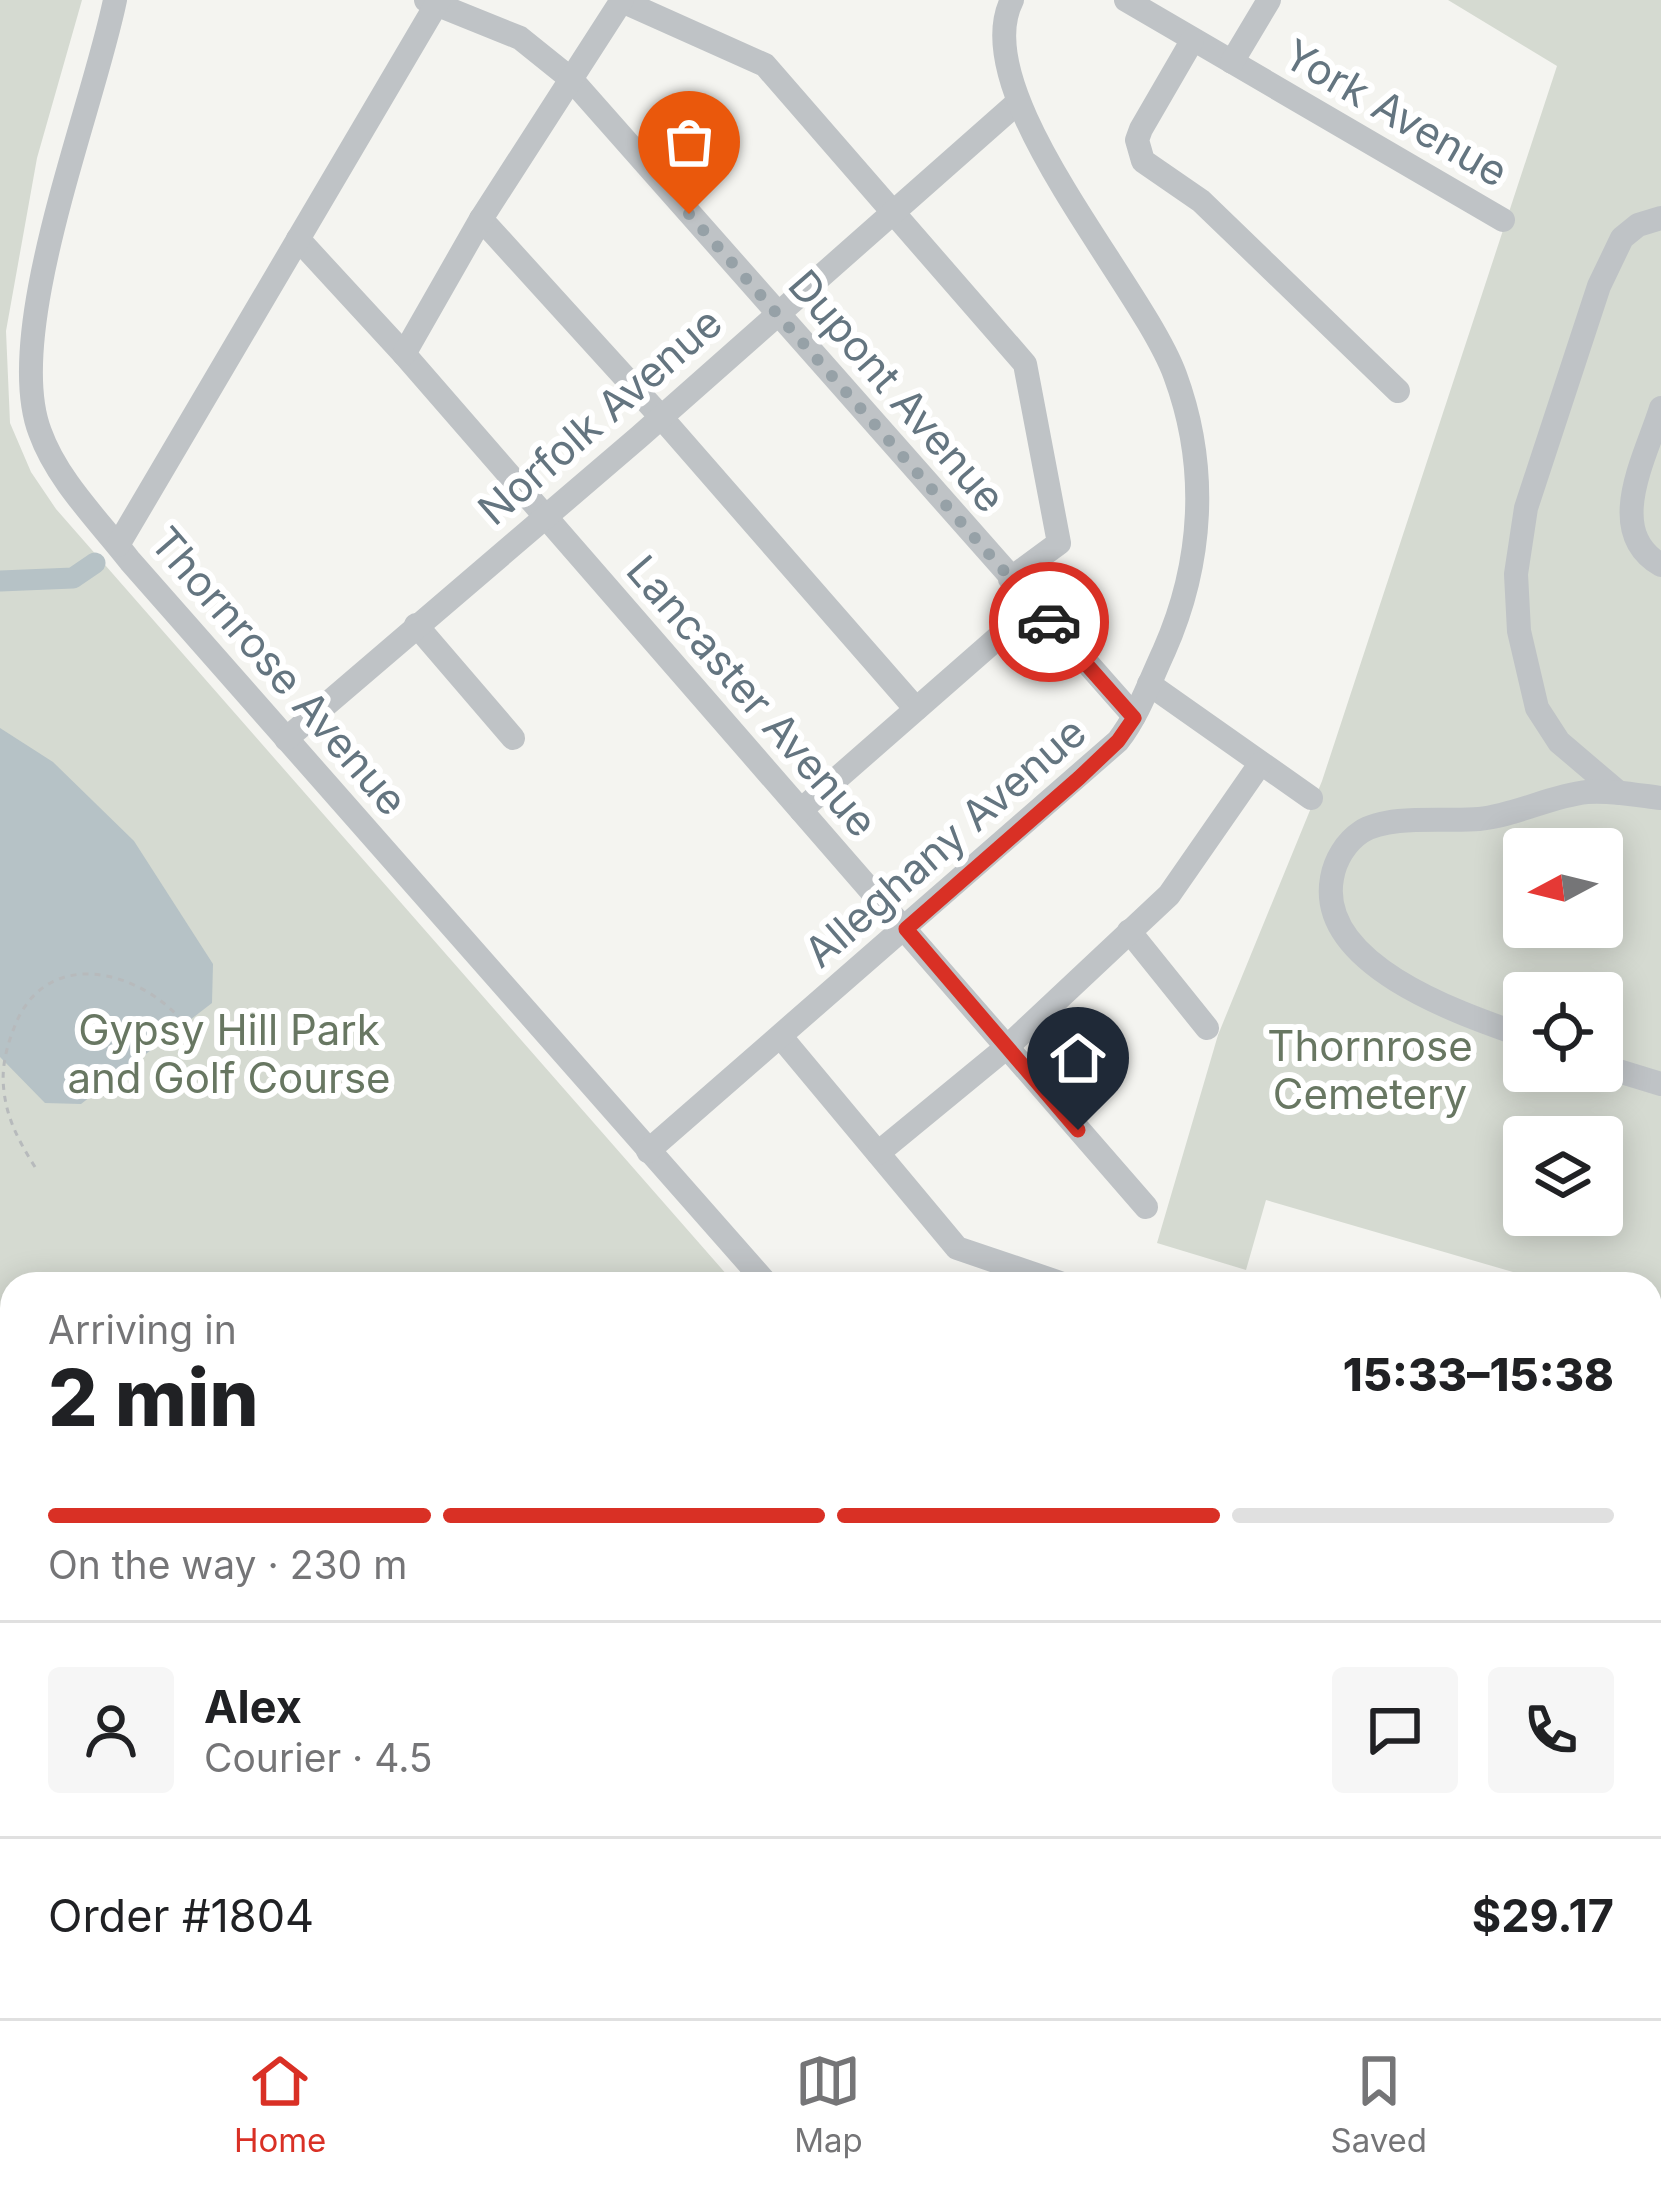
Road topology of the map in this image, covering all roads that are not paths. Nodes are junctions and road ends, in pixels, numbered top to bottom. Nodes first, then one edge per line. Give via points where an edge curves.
1 (115, 0) edge
2 (622, 0) edge
3 (1126, 0) edge
4 (1269, 0) edge
5 (434, 1) edge
6 (1006, 2) edge
7 (1192, 41) junction
8 (1232, 62) junction
9 (571, 79) junction
10 (1017, 103) junction
11 (893, 213) junction
12 (1661, 218) edge
13 (481, 219) junction
14 (1503, 220) dead end
15 (298, 239) junction
16 (777, 314) junction
17 (404, 354) junction
18 (1398, 392) dead end
19 (1661, 408) edge
20 (661, 417) junction
21 (543, 518) junction
22 (118, 545) junction
23 (1661, 565) edge
24 (1010, 579) junction
25 (1034, 605) junction
26 (416, 625) junction
27 (1149, 684) junction
28 (916, 709) junction
29 (1134, 716) junction
30 (513, 738) dead end
31 (286, 739) junction
32 (1260, 764) junction
33 (1619, 793) junction
34 (1311, 798) dead end
35 (1661, 798) edge
36 (801, 810) junction
37 (906, 929) junction
38 (1130, 931) junction
39 (1207, 1028) dead end
40 (1503, 1028) edge
41 (782, 1037) junction
42 (1006, 1047) junction
43 (1623, 1072) edge
44 (1661, 1084) edge
45 (648, 1151) junction
46 (878, 1153) junction
47 (1146, 1207) dead end
48 (756, 1272) edge
49 (1028, 1272) edge

1 - 22 street, Thornrose Avenue via 36,309 29,368 46,448
2 - 9 street
2 - 11 street via 764,65
3 - 7 street, York Avenue
4 - 8 street
5 - 9 street, Dupont Avenue via 520,38
5 - 15 street
6 - 10 street, Alleghany Avenue via 1004,50
7 - 8 street, York Avenue
7 - 18 street via 1141,129 1143,161 1201,200
8 - 14 street, York Avenue
9 - 13 street
9 - 16 street, Dupont Avenue
10 - 11 street, Norfolk Avenue
10 - 27 street, Alleghany Avenue via 1169,361 1190,425 1198,500 1193,560
11 - 16 street, Norfolk Avenue
11 - 24 street via 1025,364 1059,543
12 - 33 street via 1627,232 1599,286 1526,508 1516,574 1519,632 1537,708 1559,742
13 - 17 street
13 - 20 street
15 - 17 street, Lancaster Avenue
15 - 22 street
16 - 20 street, Norfolk Avenue
16 - 24 street, Dupont Avenue
17 - 21 street, Lancaster Avenue
19 - 23 street via 1629,517 1638,545
20 - 21 street, Norfolk Avenue
20 - 28 street
21 - 26 street, Norfolk Avenue
21 - 36 street, Lancaster Avenue
22 - 31 street, Thornrose Avenue
24 - 25 street, Dupont Avenue
25 - 28 street
25 - 29 street, Dupont Avenue
26 - 30 street
26 - 31 street, Norfolk Avenue
27 - 29 street, Alleghany Avenue
27 - 32 street
28 - 36 street
29 - 37 street, Alleghany Avenue via 1079,778
31 - 45 street, Thornrose Avenue
32 - 34 street
32 - 38 street via 1169,895
33 - 35 street
33 - 40 street via 1578,794 1488,818 1372,826 1352,839 1335,868 1334,909 1359,951 1439,1005
36 - 37 street, Lancaster Avenue
37 - 41 street, Alleghany Avenue
37 - 42 street, Lancaster Avenue
38 - 39 street
38 - 42 street
41 - 45 street, Alleghany Avenue
41 - 46 street
42 - 46 street
42 - 47 street, Lancaster Avenue
43 - 44 street
45 - 48 street, Thornrose Avenue
46 - 49 street via 957,1248

